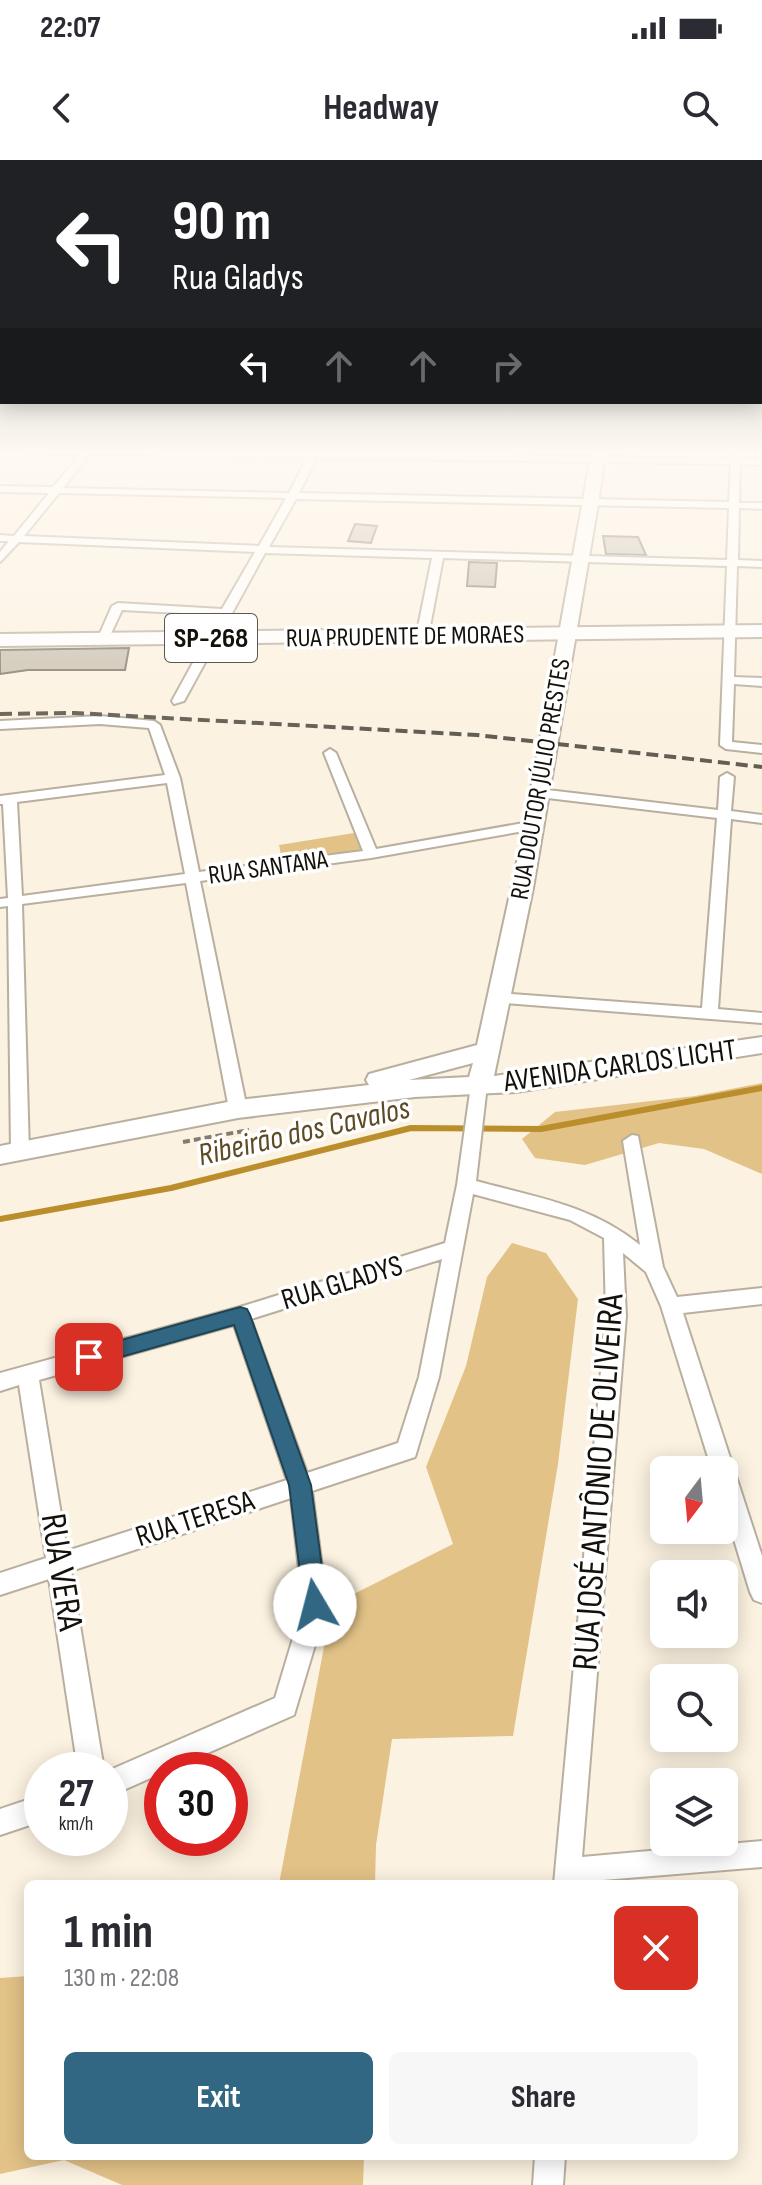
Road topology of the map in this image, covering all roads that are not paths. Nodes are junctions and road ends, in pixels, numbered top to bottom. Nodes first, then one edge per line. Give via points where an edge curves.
1 (138, 544) edge
2 (266, 544) edge
3 (586, 544) edge
4 (732, 544) edge
5 (263, 550) junction
6 (438, 555) junction
7 (584, 559) junction
8 (731, 563) junction
9 (762, 564) edge
10 (224, 612) junction
11 (762, 631) edge
12 (730, 632) junction
13 (567, 635) junction
14 (422, 637) junction
15 (209, 638) junction
16 (0, 640) edge
17 (103, 640) junction
18 (727, 680) junction
19 (762, 682) edge
20 (178, 701) dead end
21 (0, 725) edge
22 (762, 749) edge
23 (330, 753) dead end
24 (727, 777) dead end
25 (173, 778) junction
26 (539, 793) junction
27 (5, 799) edge
28 (726, 815) junction
29 (762, 819) edge
30 (535, 825) junction
31 (371, 854) junction
32 (194, 878) junction
33 (8, 902) edge
34 (499, 998) junction
35 (710, 1014) junction
36 (762, 1018) edge
37 (762, 1045) edge
38 (486, 1051) junction
39 (337, 1096) junction
40 (477, 1096) junction
41 (238, 1109) junction
42 (632, 1141) dead end
43 (10, 1154) edge
44 (466, 1185) junction
45 (613, 1234) junction
46 (453, 1248) junction
47 (653, 1267) junction
48 (762, 1296) edge
49 (671, 1306) junction
50 (240, 1315) junction
51 (28, 1374) junction
52 (0, 1382) edge
53 (719, 1456) edge
54 (300, 1485) junction
55 (738, 1506) edge
56 (756, 1551) edge
57 (60, 1564) junction
58 (0, 1584) edge
59 (762, 1592) edge
60 (88, 1752) edge
61 (128, 1775) edge
62 (24, 1814) edge
63 (0, 1822) edge
64 (762, 1854) edge
65 (567, 1878) edge
66 (550, 2160) edge
67 (548, 2185) edge

1 - 5 street
2 - 5 street
3 - 7 main road, RUA DOUTOR JÚLIO PRESTES
4 - 8 street
5 - 6 street
5 - 10 street
6 - 7 street
6 - 14 street
7 - 8 street
7 - 13 main road, RUA DOUTOR JÚLIO PRESTES
8 - 9 street
8 - 12 street
10 - 15 street
10 - 17 street via 118,606
11 - 12 main road, RUA PRUDENTE DE MORAES / SP-268
12 - 13 main road, RUA PRUDENTE DE MORAES / SP-268
12 - 18 street
13 - 14 main road, RUA PRUDENTE DE MORAES / SP-268
13 - 26 main road, RUA DOUTOR JÚLIO PRESTES
14 - 15 main road, RUA PRUDENTE DE MORAES / SP-268
15 - 17 main road, RUA PRUDENTE DE MORAES / SP-268
15 - 20 street
16 - 17 main road, RUA PRUDENTE DE MORAES / SP-268
18 - 19 street
18 - 22 street via 726,745
21 - 25 street via 100,720 154,725
23 - 31 street
24 - 28 street
25 - 27 street
25 - 32 street
26 - 28 street
26 - 30 main road, RUA DOUTOR JÚLIO PRESTES
27 - 33 street
28 - 29 street
28 - 35 street
30 - 31 street, RUA SANTANA
30 - 34 main road, RUA DOUTOR JÚLIO PRESTES
31 - 32 street, RUA SANTANA
32 - 33 street, RUA SANTANA
32 - 41 street
33 - 43 street
34 - 35 street
34 - 38 main road, RUA DOUTOR JÚLIO PRESTES
35 - 36 street
37 - 40 main road, AVENIDA CARLOS LICHT via 516,1083
38 - 39 main road via 383,1077
38 - 40 main road, RUA DOUTOR JÚLIO PRESTES
39 - 40 main road, AVENIDA CARLOS LICHT
39 - 41 main road
40 - 44 street, RUA TERESA
41 - 43 main road
42 - 47 street
44 - 45 street via 575,1214
44 - 46 street, RUA TERESA
45 - 47 street
45 - 65 street, RUA JOSÉ ANTÔNIO DE OLIVEIRA via 616,1316
46 - 50 street, RUA GLADYS
46 - 54 street, RUA TERESA via 429,1377 407,1450
47 - 49 street
48 - 49 street
49 - 53 street
50 - 51 street, RUA GLADYS
50 - 54 street
51 - 52 street, RUA GLADYS
51 - 57 street, RUA VERA
54 - 57 street, RUA TERESA
54 - 61 street via 315,1605 285,1706
55 - 56 street
56 - 59 street
57 - 58 street, RUA TERESA
57 - 60 street, RUA VERA
62 - 63 street
64 - 65 street
66 - 67 street

